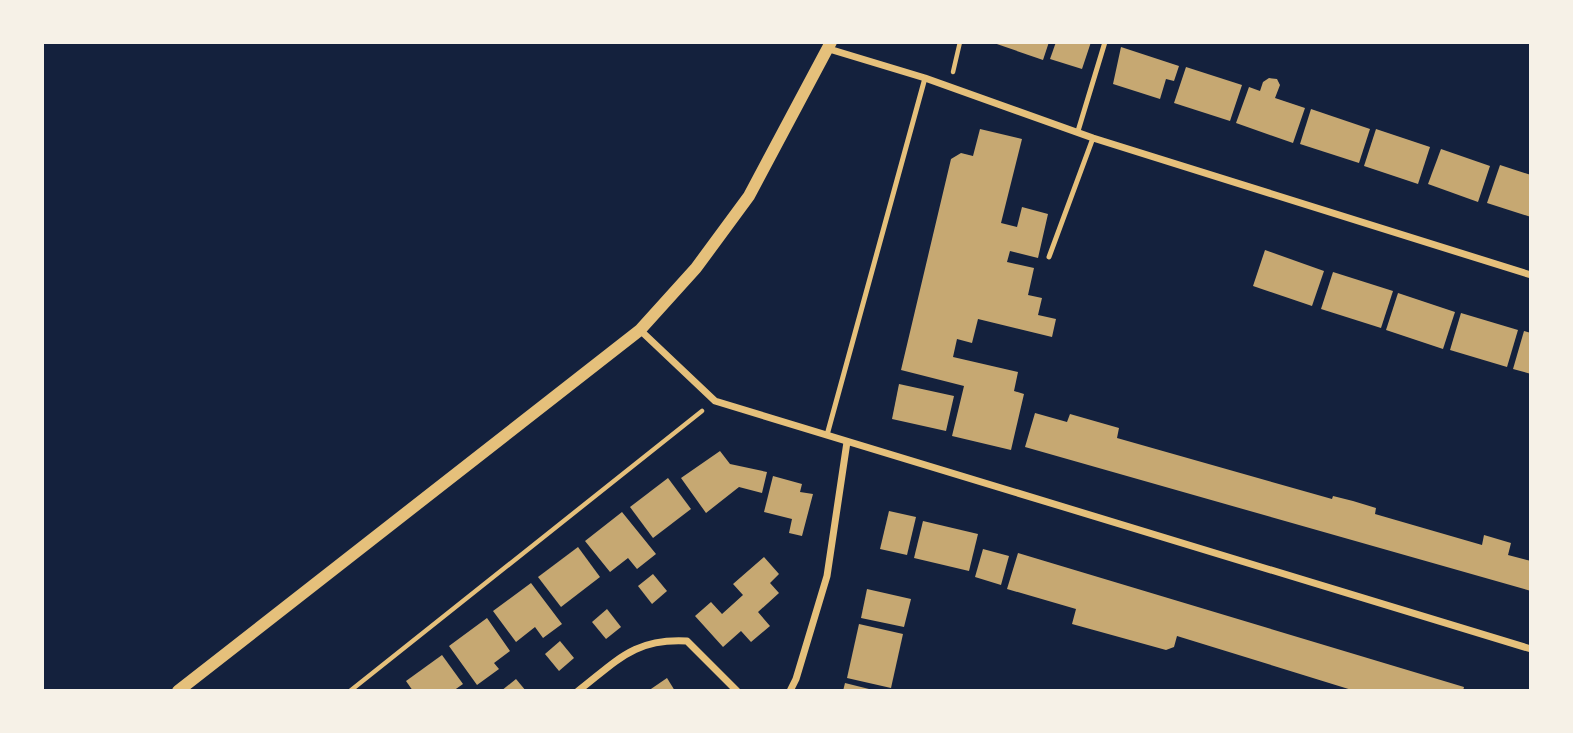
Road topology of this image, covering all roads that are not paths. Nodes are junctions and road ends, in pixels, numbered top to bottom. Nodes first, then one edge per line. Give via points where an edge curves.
1 (1105, 42) edge
2 (830, 45) edge
3 (925, 78) junction
4 (1078, 131) junction
5 (1093, 138) junction
6 (1049, 257) dead end
7 (1531, 275) edge
8 (640, 330) junction
9 (827, 435) junction
10 (847, 442) junction
11 (1531, 649) edge
12 (178, 691) edge
13 (578, 691) edge
14 (737, 691) edge
15 (790, 691) edge

1 - 4 lane
2 - 3 street
2 - 8 street via 749,196 696,268
3 - 4 street
3 - 9 lane
4 - 5 street
5 - 6 lane
5 - 7 street
8 - 9 street via 715,401
8 - 12 street
9 - 10 street
10 - 11 street
10 - 15 street via 827,576
13 - 14 street via 633,648 660,640 687,641

